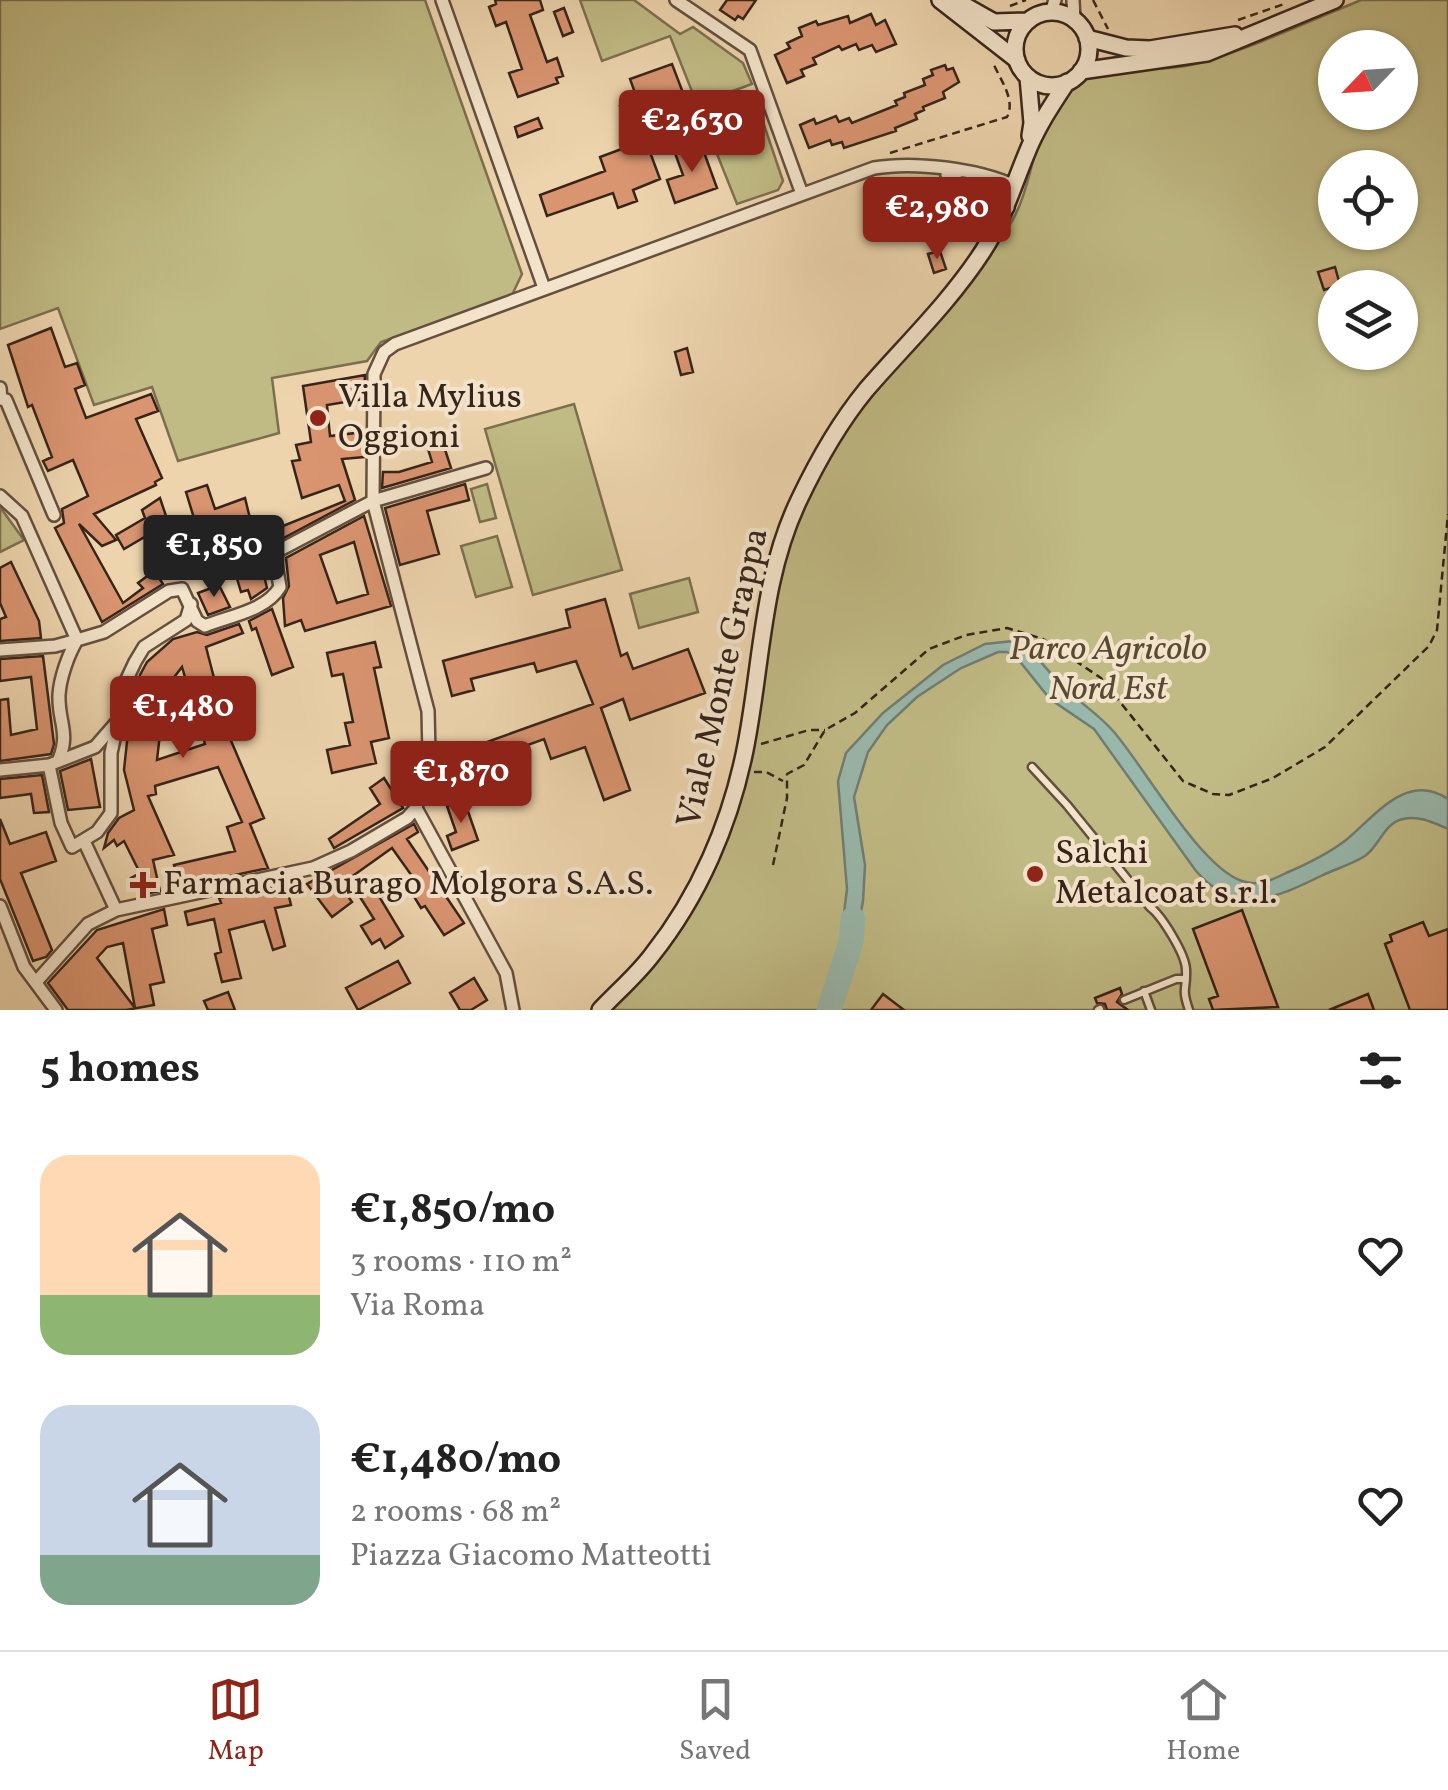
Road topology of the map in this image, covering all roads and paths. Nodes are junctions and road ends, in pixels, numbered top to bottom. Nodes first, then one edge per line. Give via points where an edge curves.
1 (442, 0) edge
2 (676, 0) edge
3 (940, 0) edge
4 (955, 0) edge
5 (1026, 0) edge
6 (1073, 0) edge
7 (1093, 0) edge
8 (1295, 0) edge
9 (1328, 1) edge
10 (1053, 6) edge
11 (1074, 19) junction
12 (1027, 21) junction
13 (1226, 23) dead end
14 (1277, 23) junction
15 (990, 27) junction
16 (1118, 33) dead end
17 (1087, 38) junction
18 (1016, 60) junction
19 (1082, 70) junction
20 (1028, 77) junction
21 (1066, 82) junction
22 (1026, 154) junction
23 (878, 158) dead end
24 (934, 169) junction
25 (1016, 186) junction
26 (802, 194) junction
27 (1008, 208) junction
28 (544, 288) junction
29 (0, 388) edge
30 (0, 399) edge
31 (486, 468) dead end
32 (0, 496) edge
33 (372, 500) junction
34 (1448, 514) edge
35 (54, 515) dead end
36 (191, 604) junction
37 (76, 640) junction
38 (0, 650) edge
39 (118, 722) junction
40 (825, 730) junction
41 (745, 750) junction
42 (54, 762) junction
43 (1032, 767) dead end
44 (0, 770) edge
45 (738, 779) junction
46 (784, 782) junction
47 (416, 808) junction
48 (84, 842) junction
49 (773, 866) dead end
50 (0, 906) edge
51 (116, 910) junction
52 (1184, 979) junction
53 (36, 982) junction
54 (1144, 991) junction
55 (1124, 1000) dead end
56 (56, 1010) edge
57 (513, 1010) edge
58 (600, 1010) edge
59 (1151, 1010) edge
60 (1189, 1010) edge

1 - 28 street
2 - 26 street via 750,50
3 - 15 street
4 - 15 street
5 - 15 path via 1003,10
6 - 11 street
7 - 16 path via 1101,21
8 - 13 path
9 - 14 street
10 - 11 street
10 - 12 street
11 - 17 street
12 - 15 street
12 - 18 street via 1016,39
14 - 17 street via 1166,48 1126,48
14 - 19 street via 1192,57
15 - 18 street
15 - 23 path via 989,52 1010,101 1007,117
17 - 19 street
18 - 20 street
19 - 21 street
20 - 21 street via 1046,85
20 - 22 street, Viale Monte Grappa via 1032,123
21 - 22 street, Viale Monte Grappa
22 - 25 street, Viale Monte Grappa
24 - 25 street
24 - 26 street via 894,164
24 - 27 street
25 - 27 street, Viale Monte Grappa
26 - 28 street
27 - 41 street, Viale Monte Grappa via 976,260 864,393 798,501 763,615
28 - 33 street via 384,352 374,374
29 - 30 street
30 - 35 street via 6,400
31 - 33 street
32 - 37 street via 22,516
33 - 36 street via 278,551 280,587 266,602 204,626
33 - 47 street via 428,711 429,754
34 - 40 path via 1437,630 1429,646 1324,747 1249,789 1213,794 1183,781 1101,678 1042,638 1006,628 930,649
36 - 37 street via 182,590 170,591 104,632
36 - 39 street via 186,620 144,647 127,679
37 - 38 street
37 - 42 street via 59,696 67,741
39 - 42 street via 94,747
39 - 48 street via 111,813
40 - 41 path
40 - 46 path via 804,766
41 - 45 street, Viale Monte Grappa
42 - 44 street
42 - 48 street via 61,824 72,847
43 - 52 lane via 1161,915 1186,968
45 - 46 path via 766,772
45 - 58 street, Viale Monte Grappa via 712,856 676,920
46 - 49 path via 787,798
47 - 51 street via 312,868
47 - 57 street via 506,973
48 - 51 street
50 - 53 street
51 - 53 street via 88,924
52 - 54 lane
52 - 60 lane
53 - 56 street
54 - 55 lane
54 - 59 lane

